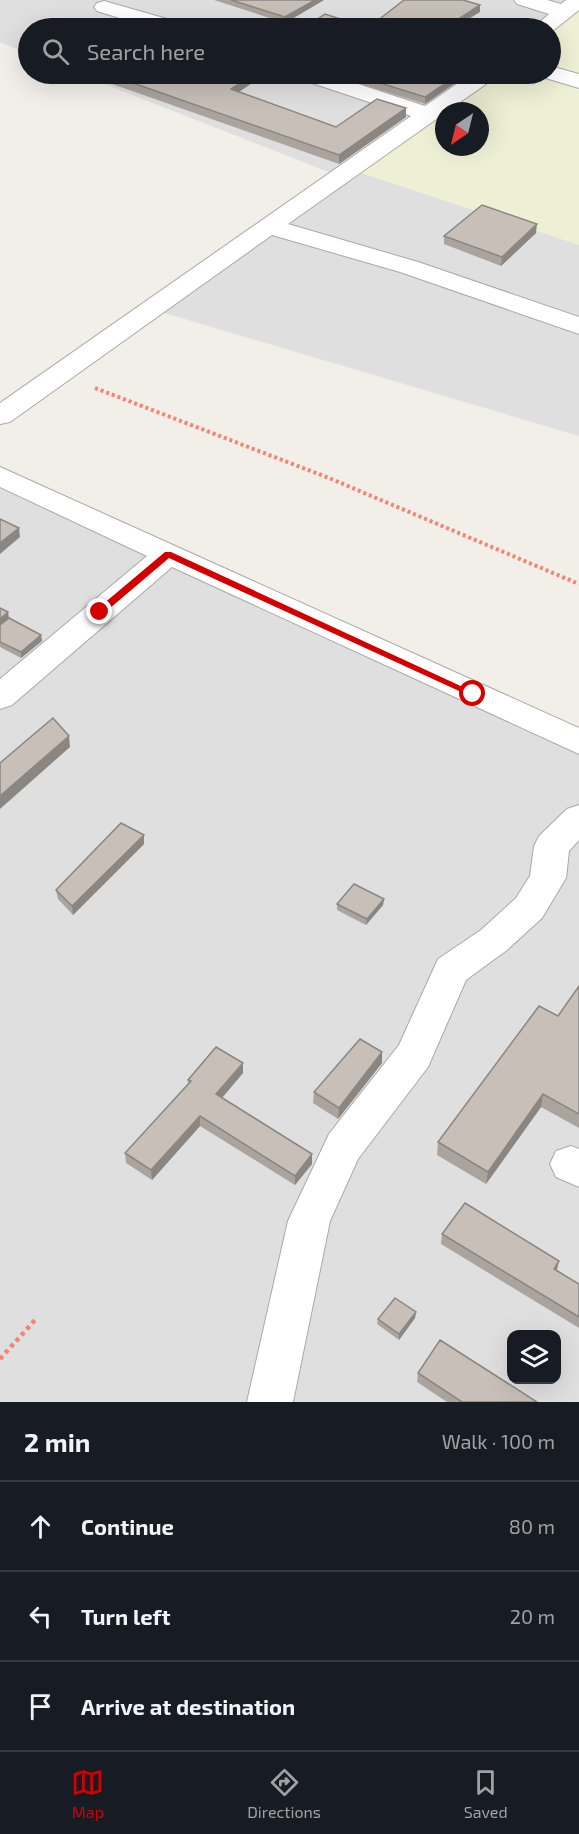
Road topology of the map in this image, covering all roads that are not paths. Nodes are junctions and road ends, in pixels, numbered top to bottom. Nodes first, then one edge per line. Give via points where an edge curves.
1 (524, 0) edge
2 (572, 6) edge
3 (104, 7) dead end
4 (140, 18) edge
5 (557, 18) edge
6 (561, 75) edge
7 (579, 81) edge
8 (338, 84) edge
9 (471, 84) edge
10 (428, 114) junction
11 (267, 226) junction
12 (579, 326) edge
13 (0, 416) edge
14 (0, 476) edge
15 (168, 554) junction
16 (0, 697) edge
17 (575, 734) edge
18 (579, 818) edge
19 (270, 1402) edge

1 - 2 street
2 - 5 street
3 - 4 street
6 - 7 street
8 - 10 street
9 - 10 street
10 - 11 street
11 - 12 street via 409,267
11 - 13 street
14 - 15 street
15 - 16 street
15 - 17 street
18 - 19 street via 552,846 548,878 529,908 494,940 451,970 414,1055 343,1147 309,1221

